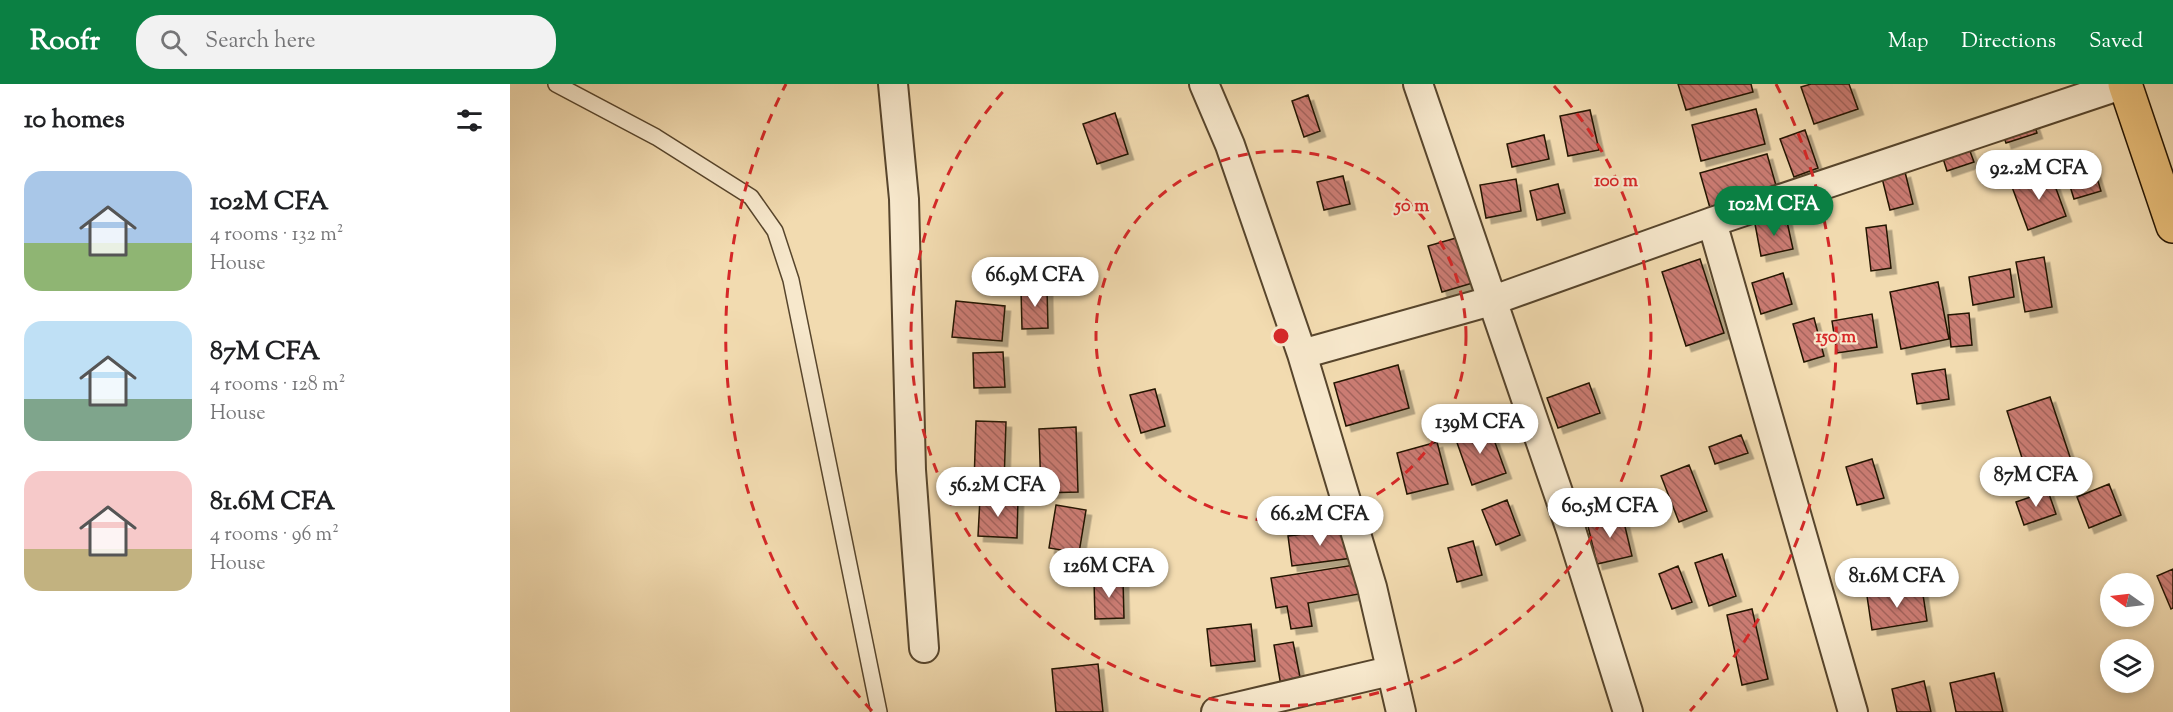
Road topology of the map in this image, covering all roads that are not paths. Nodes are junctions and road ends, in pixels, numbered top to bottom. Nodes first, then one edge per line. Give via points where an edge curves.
1 (556, 84) edge
2 (893, 84) edge
3 (1204, 84) edge
4 (1418, 84) edge
5 (2125, 84) edge
6 (1712, 222) junction
7 (2173, 226) edge
8 (1491, 301) junction
9 (1302, 354) junction
10 (924, 648) dead end
11 (1390, 671) junction
12 (879, 712) edge
13 (1216, 712) edge
14 (1401, 712) edge
15 (1628, 712) edge
16 (1852, 712) edge

1 - 12 lane via 656,137 751,196 775,231 791,280
2 - 10 street via 904,199 910,470
3 - 9 street via 1230,145
4 - 8 street
5 - 6 street
5 - 7 highway
6 - 8 street
6 - 16 street
8 - 9 street
8 - 15 street via 1571,530
9 - 11 street via 1372,587
11 - 13 street
11 - 14 street

